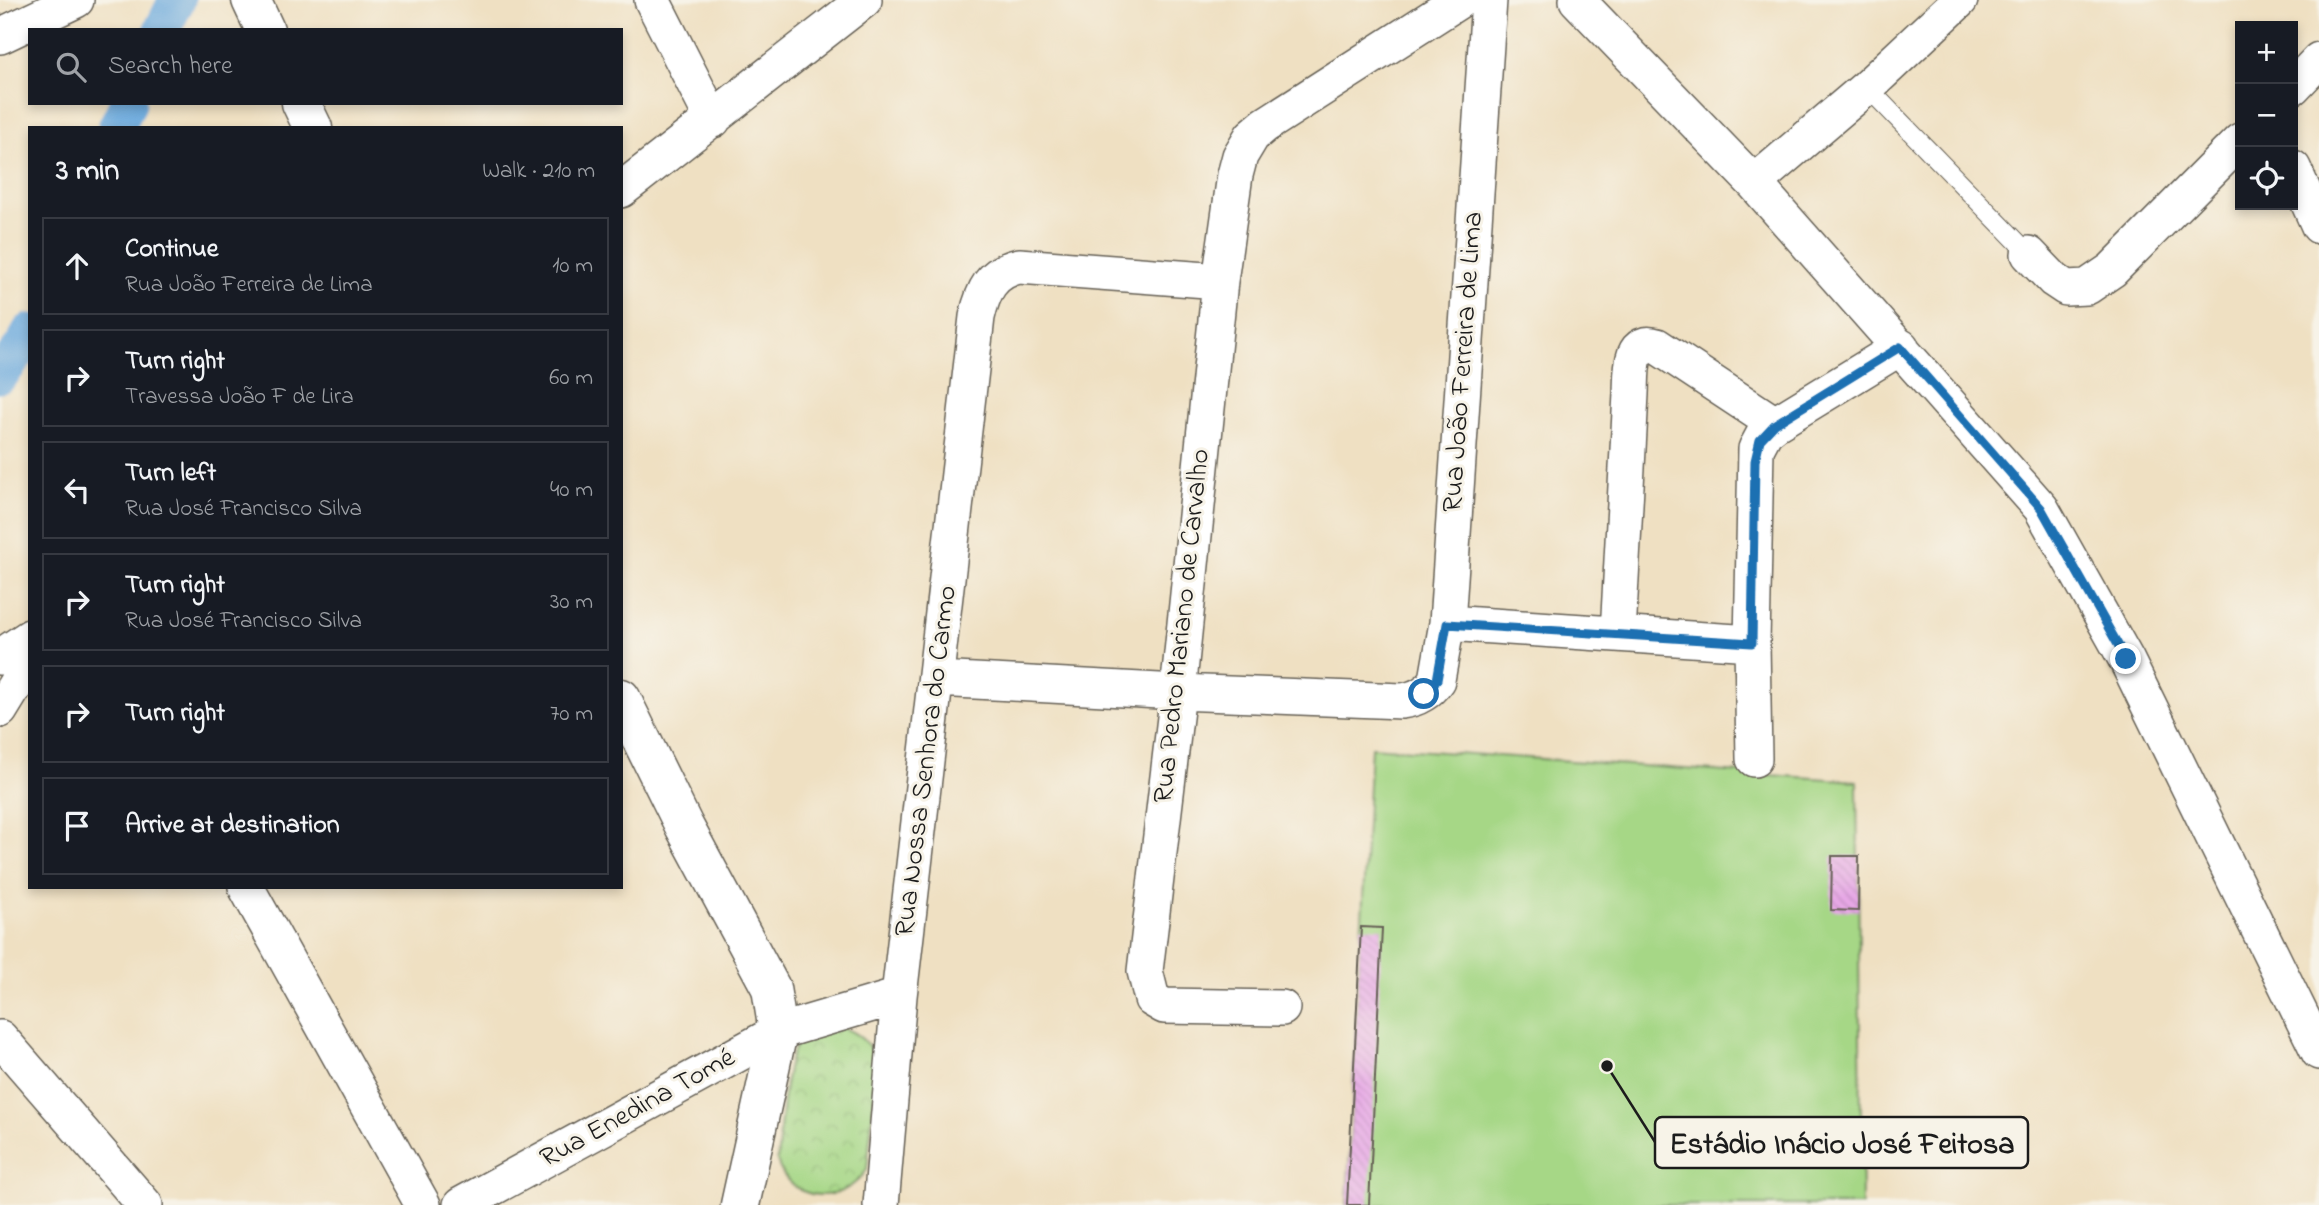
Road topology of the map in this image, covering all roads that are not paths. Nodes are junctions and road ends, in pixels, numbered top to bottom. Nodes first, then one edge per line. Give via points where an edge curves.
1 (76, 0) edge
2 (251, 0) edge
3 (652, 0) edge
4 (864, 0) edge
5 (1461, 0) edge
6 (1489, 0) edge
7 (1577, 0) edge
8 (1960, 0) edge
9 (264, 28) edge
10 (0, 36) edge
11 (2319, 60) edge
12 (2296, 84) edge
13 (1867, 87) junction
14 (302, 105) edge
15 (713, 120) junction
16 (312, 126) edge
17 (2235, 146) edge
18 (2298, 179) edge
19 (1754, 183) junction
20 (623, 188) edge
21 (2319, 226) edge
22 (2029, 254) joint
23 (1220, 281) junction
24 (1900, 347) junction
25 (1775, 424) junction
26 (1447, 624) junction
27 (1618, 634) junction
28 (28, 638) edge
29 (1752, 643) junction
30 (0, 657) edge
31 (28, 664) edge
32 (937, 679) junction
33 (1178, 692) junction
34 (623, 702) edge
35 (0, 710) edge
36 (1754, 759) dead end
37 (247, 889) edge
38 (899, 996) junction
39 (1282, 1008) dead end
40 (778, 1032) junction
41 (0, 1038) edge
42 (2319, 1052) edge
43 (145, 1205) edge
44 (423, 1205) edge
45 (461, 1205) edge
46 (740, 1205) edge
47 (881, 1205) edge

1 - 10 street
2 - 9 main road
3 - 15 street
4 - 15 street
5 - 23 street, Rua Pedro Mariano de Carvalho via 1252,136 1235,175
6 - 26 street, Rua João Ferreira de Lima
7 - 19 street
8 - 13 street
11 - 12 street
13 - 19 street
13 - 22 lane
14 - 16 main road
15 - 20 street
17 - 22 street via 2112,270 2087,287 2066,288
18 - 21 street
19 - 24 street
23 - 32 street, Rua Nossa Senhora do Carmo via 1019,266 1006,269 989,283 977,317
23 - 33 street, Rua Pedro Mariano de Carvalho
24 - 25 street
24 - 42 street via 2041,508 2126,659
25 - 27 street via 1657,346 1638,347 1631,394
25 - 29 street via 1760,440 1755,461
26 - 27 street
26 - 33 street, Rua João Ferreira de Lima via 1437,680 1414,699
27 - 29 street
28 - 30 street
29 - 36 street
31 - 35 street
32 - 33 street
32 - 38 street, Rua Nossa Senhora do Carmo
33 - 39 street, Rua Pedro Mariano de Carvalho via 1145,971 1152,999 1164,1006
34 - 40 main road via 771,988
37 - 44 street
38 - 40 street, Rua Enedina Tomé
38 - 47 street, Rua Nossa Senhora do Carmo
40 - 45 street, Rua Enedina Tomé
40 - 46 main road
41 - 43 street

